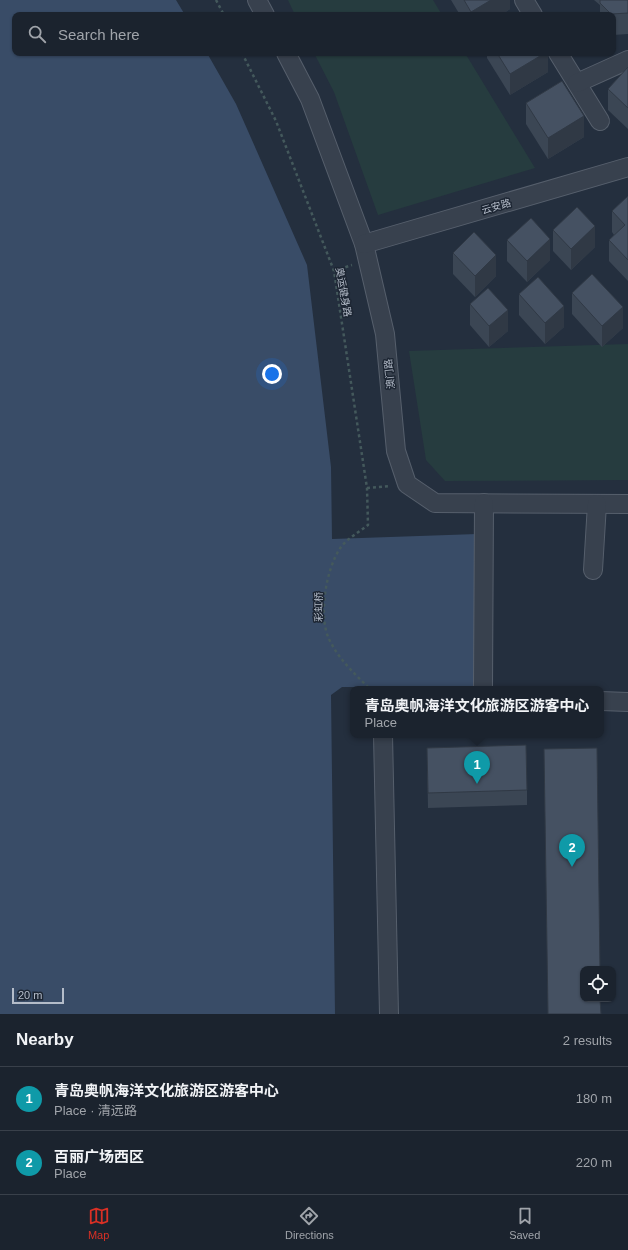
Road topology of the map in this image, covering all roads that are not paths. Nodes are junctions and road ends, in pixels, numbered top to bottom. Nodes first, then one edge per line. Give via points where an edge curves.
1 (257, 0) edge
2 (524, 0) edge
3 (263, 12) edge
4 (532, 12) edge
5 (288, 56) edge
6 (560, 56) edge
7 (628, 60) edge
8 (576, 83) junction
9 (600, 121) dead end
10 (628, 168) edge
11 (364, 244) junction
12 (484, 503) junction
13 (597, 504) junction
14 (628, 504) edge
15 (593, 570) dead end
16 (483, 686) edge
17 (604, 701) edge
18 (628, 702) edge
19 (383, 738) edge
20 (389, 1014) edge

1 - 3 street
2 - 4 street
5 - 11 street, 澳门路 via 310,99
6 - 8 street
7 - 8 street
8 - 9 street
10 - 11 street, 云安路
11 - 12 street, 澳门路 via 384,334 396,451 407,484 435,503
12 - 13 street
12 - 16 street
13 - 14 street
13 - 15 street
17 - 18 street
19 - 20 street

